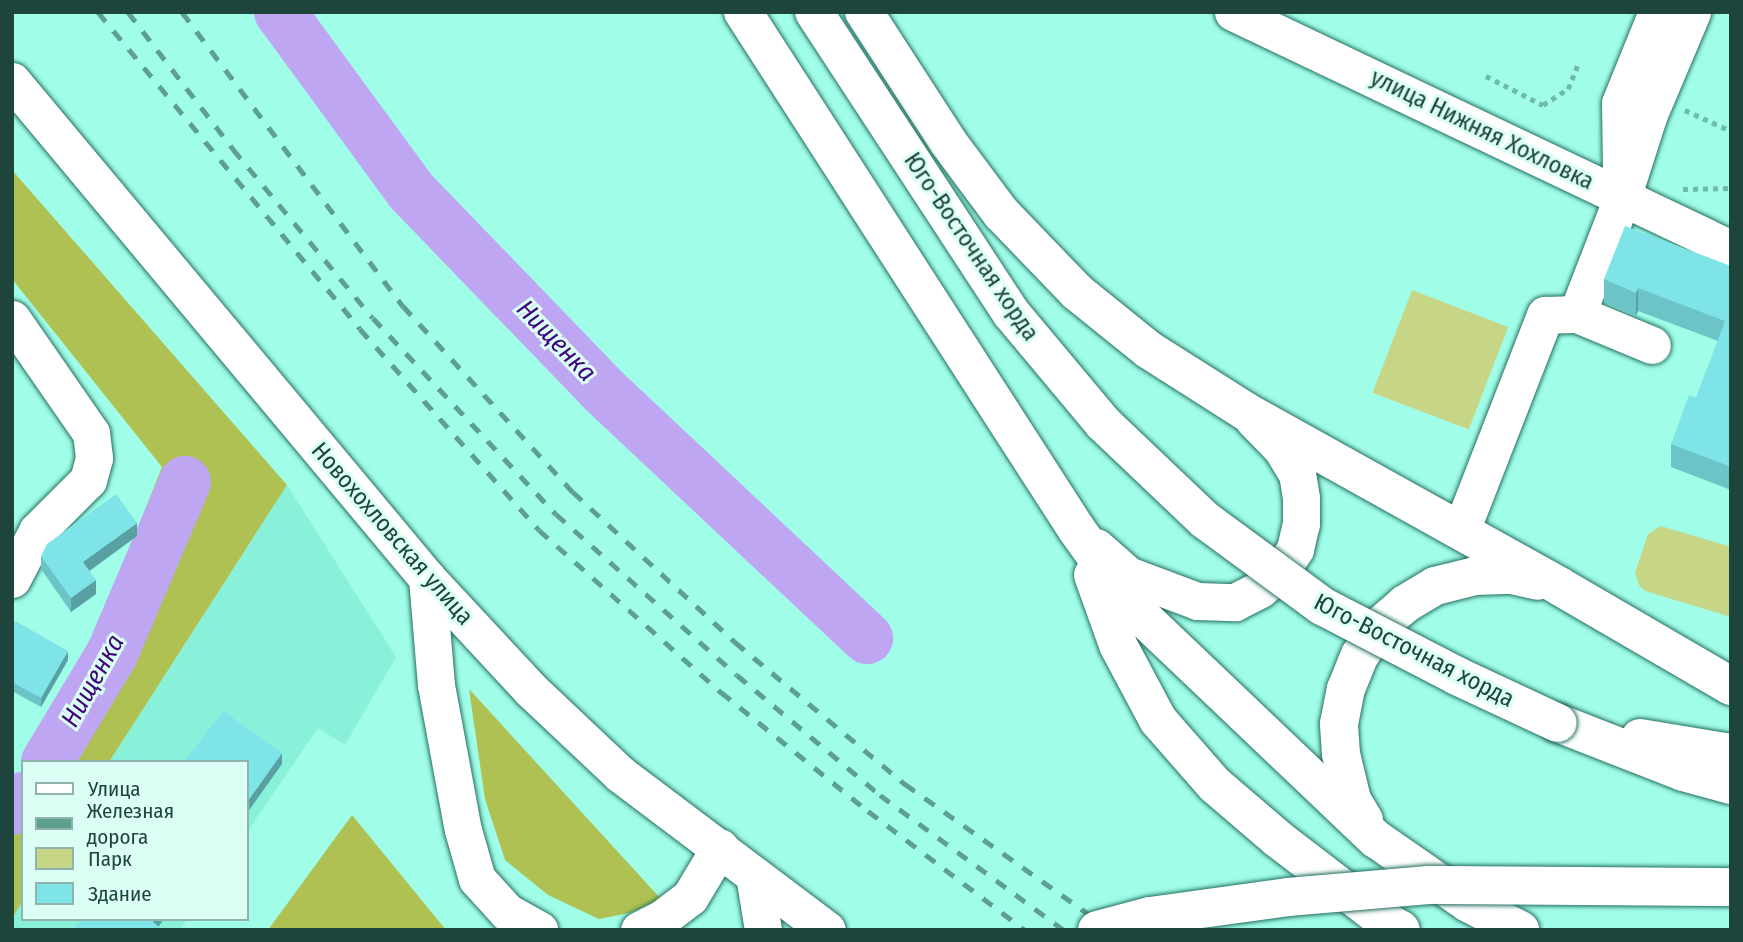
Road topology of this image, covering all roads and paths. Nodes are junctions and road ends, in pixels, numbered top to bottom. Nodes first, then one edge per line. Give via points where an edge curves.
1 (743, 12) edge
2 (814, 12) edge
3 (864, 12) edge
4 (1233, 12) edge
5 (1657, 12) edge
6 (1692, 12) edge
7 (1578, 64) dead end
8 (1486, 76) dead end
9 (12, 81) edge
10 (1681, 109) dead end
11 (1731, 131) edge
12 (1622, 198) junction
13 (1731, 249) edge
14 (1577, 314) junction
15 (12, 318) edge
16 (1652, 345) dead end
17 (1245, 411) junction
18 (1467, 514) dead end
19 (1077, 530) junction
20 (427, 578) junction
21 (12, 579) edge
22 (1559, 586) junction
23 (1731, 686) edge
24 (1558, 723) junction
25 (1731, 753) edge
26 (1731, 785) edge
27 (1376, 839) junction
28 (720, 847) junction
29 (754, 875) junction
30 (1731, 887) edge
31 (540, 930) edge
32 (639, 930) edge
33 (763, 930) edge
34 (827, 930) edge
35 (1097, 930) edge
36 (1401, 930) edge
37 (1520, 930) edge

1 - 19 main road
2 - 24 main road, Юго-Восточная хорда, bridge via 1011,313 1121,440 1205,520 1322,607
3 - 17 main road via 948,142 1011,223 1077,292 1149,350
4 - 12 street, улица Нижняя Хохловка
5 - 12 street via 1619,103
6 - 12 street via 1649,114
7 - 8 path via 1568,89 1543,105
9 - 20 street, Новохохловская улица
10 - 11 path
12 - 13 street, улица Нижняя Хохловка
12 - 14 street
14 - 16 street
14 - 18 street via 1545,315
15 - 21 street via 91,433 94,458 88,480 37,531
17 - 19 street via 1282,449 1297,474 1301,498 1295,549 1279,573 1260,589 1235,602 1197,601 1128,575
17 - 22 main road
19 - 27 main road via 1132,607
19 - 36 main road via 1118,645 1158,720 1215,785 1278,839
20 - 28 street, Новохохловская улица via 531,690 620,774
20 - 31 street via 436,685 463,830 477,879 506,912
22 - 23 main road
22 - 27 main road via 1513,575 1475,576 1435,586 1381,625 1350,678 1339,724 1352,800
24 - 25 main road
24 - 26 main road, Юго-Восточная хорда via 1684,772
27 - 37 main road via 1468,903
28 - 29 street, Новохохловская улица
28 - 32 street via 690,897
29 - 33 street
29 - 34 street, Новохохловская улица
30 - 35 main road, bridge via 1428,885 1288,897 1150,916

